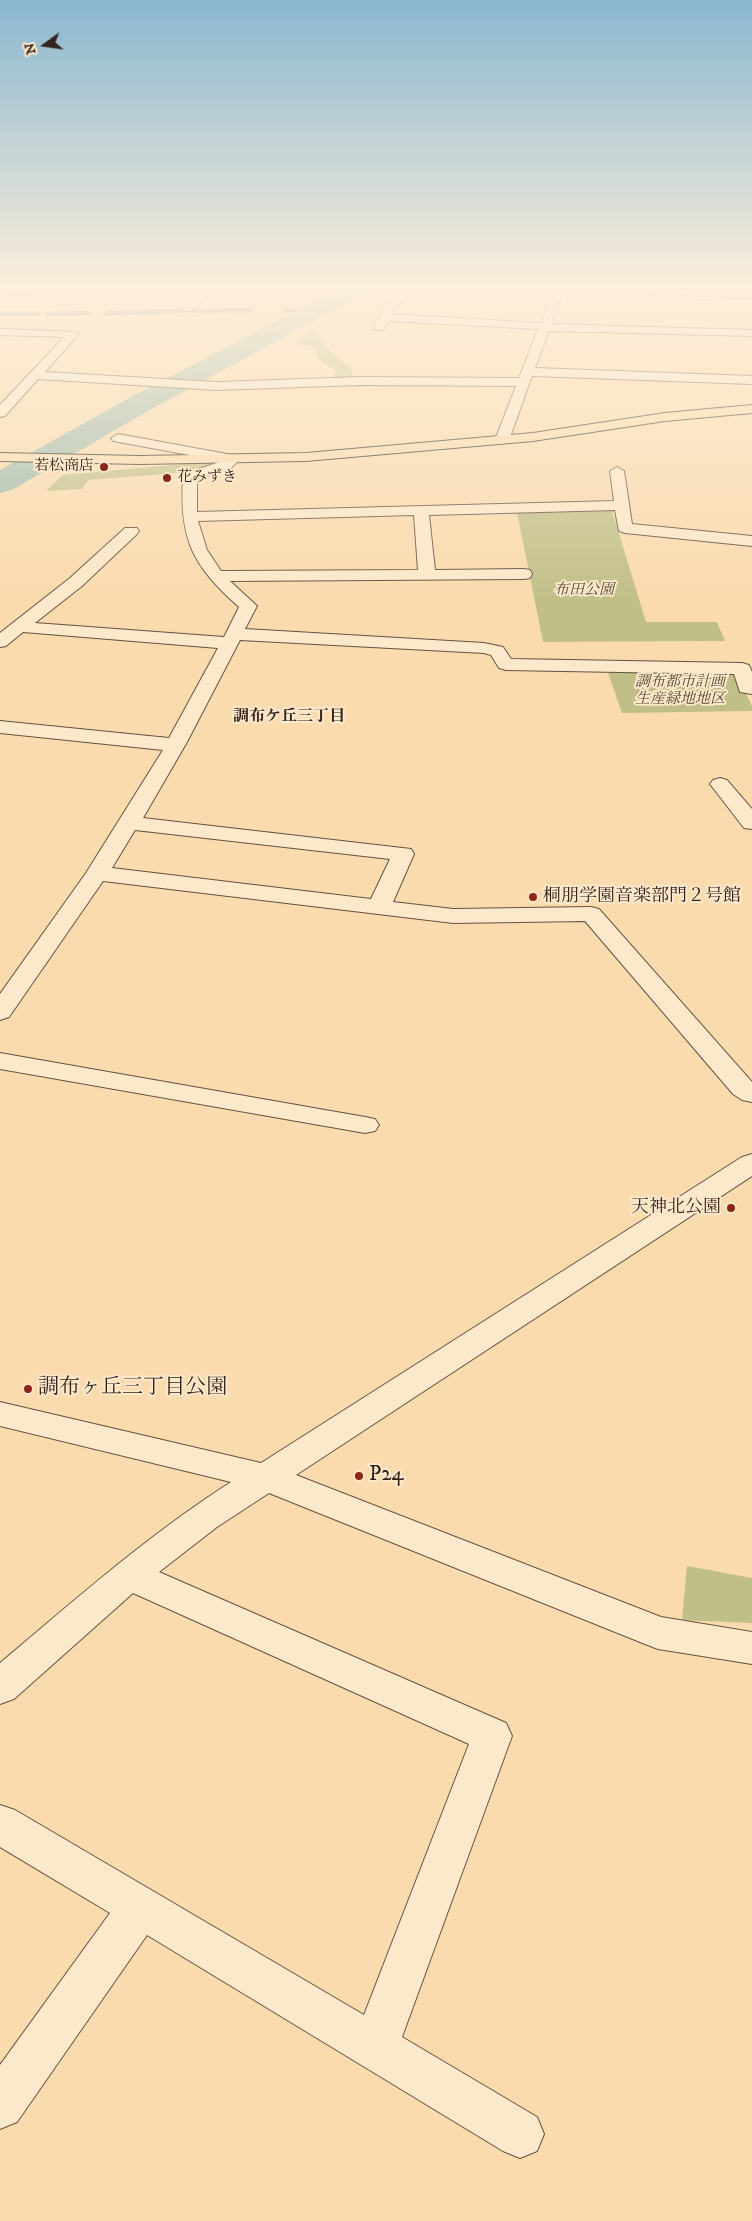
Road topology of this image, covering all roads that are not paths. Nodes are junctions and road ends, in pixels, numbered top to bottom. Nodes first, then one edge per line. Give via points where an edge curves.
1 (18, 393) edge
2 (521, 393) edge
3 (752, 409) edge
4 (0, 413) edge
5 (118, 438) dead end
6 (502, 440) junction
7 (0, 457) edge
8 (233, 459) junction
9 (617, 471) dead end
10 (621, 505) junction
11 (421, 510) junction
12 (189, 518) junction
13 (131, 531) dead end
14 (752, 541) edge
15 (524, 574) dead end
16 (427, 575) junction
17 (215, 576) junction
18 (21, 627) junction
19 (232, 639) junction
20 (0, 642) edge
21 (752, 688) edge
22 (0, 726) edge
23 (176, 745) junction
24 (720, 784) dead end
25 (752, 822) edge
26 (128, 823) junction
27 (97, 873) junction
28 (379, 908) junction
29 (0, 1012) edge
30 (0, 1061) edge
31 (752, 1094) edge
32 (365, 1126) dead end
33 (752, 1163) edge
34 (0, 1414) edge
35 (266, 1476) junction
36 (129, 1575) junction
37 (752, 1648) edge
38 (0, 1687) edge
39 (0, 1824) edge
40 (140, 1908) junction
41 (375, 2047) junction
42 (0, 2105) edge
43 (520, 2134) dead end

1 - 4 street
2 - 6 street
3 - 6 main road via 665,417
5 - 8 street
6 - 8 main road via 306,457
7 - 8 main road
8 - 12 street via 230,464 190,477
9 - 10 street
10 - 11 street
10 - 14 street via 625,528
11 - 12 street
11 - 16 street
12 - 17 street via 201,557
13 - 18 street
15 - 16 street
16 - 17 street
17 - 19 street via 248,606
18 - 19 street
18 - 20 street
19 - 21 street via 484,648 497,651 506,664 742,668 747,688
19 - 23 street
22 - 23 street
23 - 26 street
24 - 25 street
26 - 27 street
26 - 28 street via 403,854
27 - 28 street
27 - 29 street
28 - 31 street via 453,916 591,914 743,1088
30 - 32 street
33 - 35 street
34 - 35 street
35 - 36 street via 204,1516
35 - 37 street via 658,1633
36 - 38 street
36 - 41 street via 492,1736
39 - 40 street
40 - 41 street
40 - 42 street
41 - 43 street

